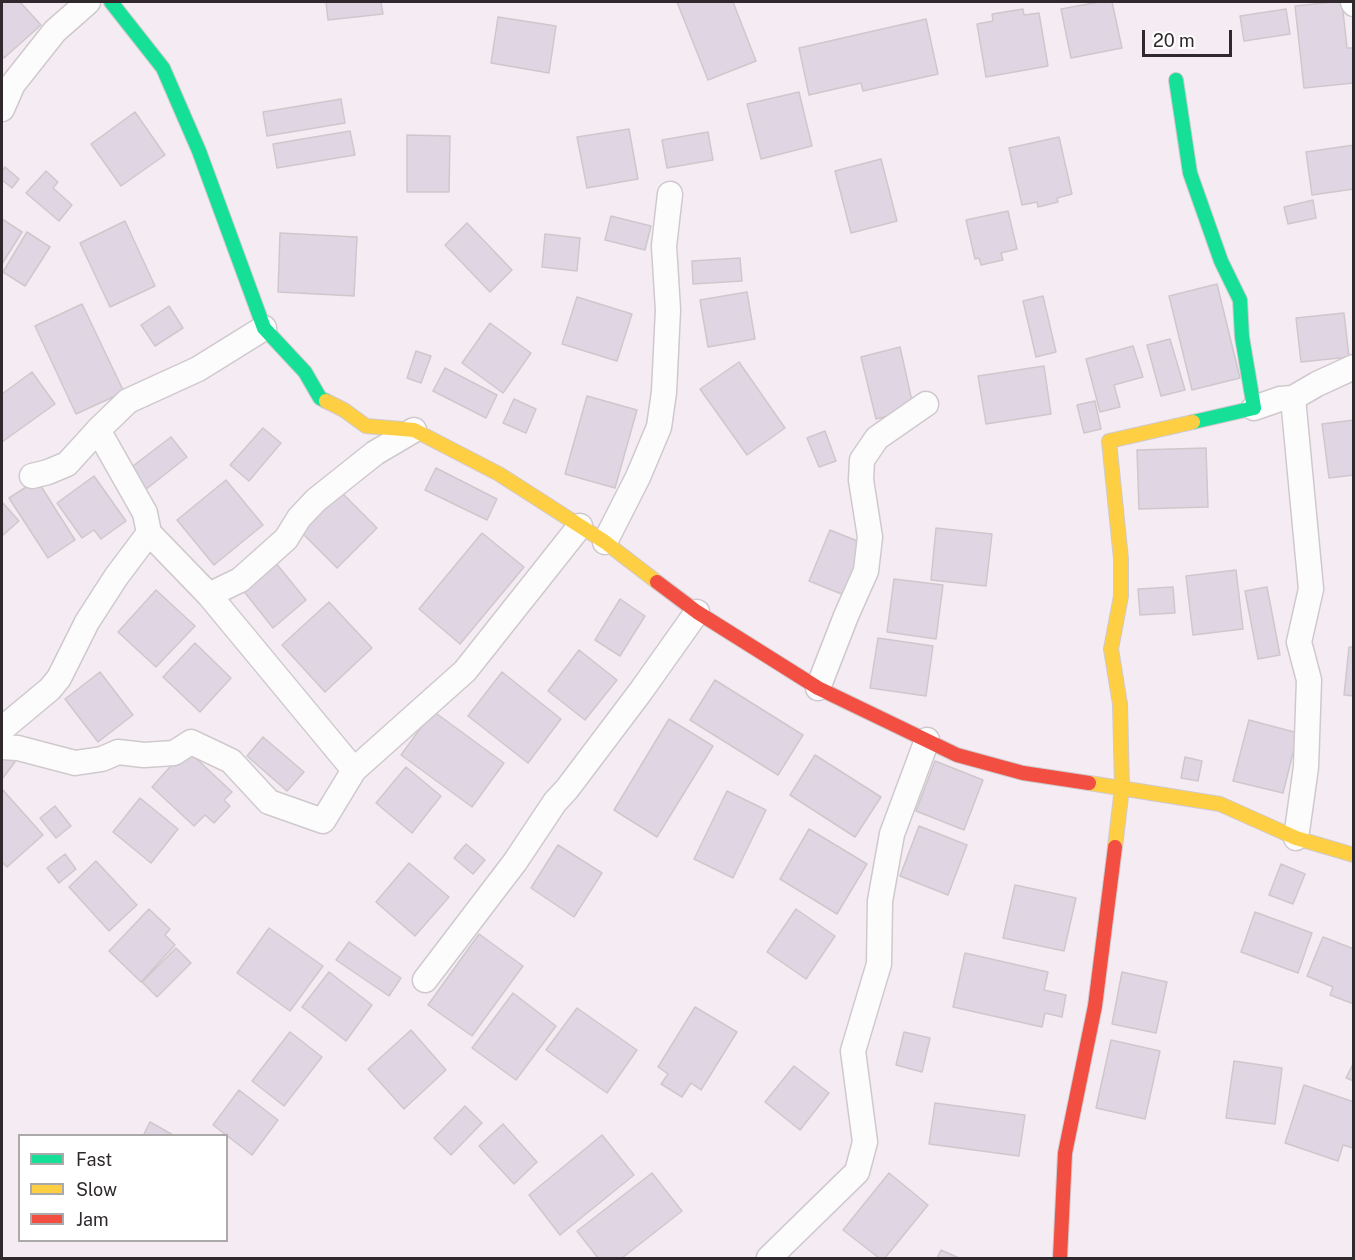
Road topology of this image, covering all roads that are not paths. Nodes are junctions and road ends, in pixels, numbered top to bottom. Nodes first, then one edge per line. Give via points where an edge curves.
1 (88, 2) edge
2 (111, 2) edge
3 (1176, 80) dead end
4 (2, 109) edge
5 (670, 194) dead end
6 (264, 328) junction
7 (1353, 368) edge
8 (1293, 398) junction
9 (926, 404) dead end
10 (1254, 408) junction
11 (98, 430) junction
12 (414, 430) junction
13 (32, 476) dead end
14 (580, 526) junction
15 (149, 533) junction
16 (605, 542) junction
17 (209, 595) junction
18 (697, 612) junction
19 (819, 688) junction
20 (2, 729) edge
21 (927, 740) junction
22 (2, 747) edge
23 (354, 770) junction
24 (1122, 788) junction
25 (1296, 837) junction
26 (1353, 855) edge
27 (425, 980) dead end
28 (769, 1258) edge
29 (1060, 1258) edge

1 - 4 street via 41,48 13,84
2 - 6 street via 163,68 199,151
3 - 10 street via 1190,173 1221,261 1240,300
5 - 16 street via 664,246 668,310 659,428
6 - 11 street via 198,369 128,401
6 - 12 street via 305,372 320,398 366,426
7 - 8 street
8 - 10 street
8 - 25 street via 1311,589 1299,642 1309,680 1306,767
9 - 19 street via 877,438 862,460 861,480 870,537 866,571
10 - 24 street via 1108,441 1121,559 1121,596 1112,649 1120,704
11 - 13 street via 67,464
11 - 15 street via 145,513
12 - 14 street via 499,474
12 - 17 street via 375,453 316,500 286,539 240,580
14 - 16 street
14 - 23 street via 465,671
15 - 17 street
15 - 20 street via 87,622 59,678
16 - 18 street
17 - 23 street
18 - 19 street
18 - 27 street
19 - 21 street
21 - 24 street via 957,755 1023,773
21 - 28 street via 891,834 880,901 879,964 853,1051 866,1142 857,1172
22 - 23 street via 75,763 118,753 174,753 191,742 231,761 269,802 323,820
24 - 25 street via 1220,804
24 - 29 street via 1095,1006 1065,1153
25 - 26 street

